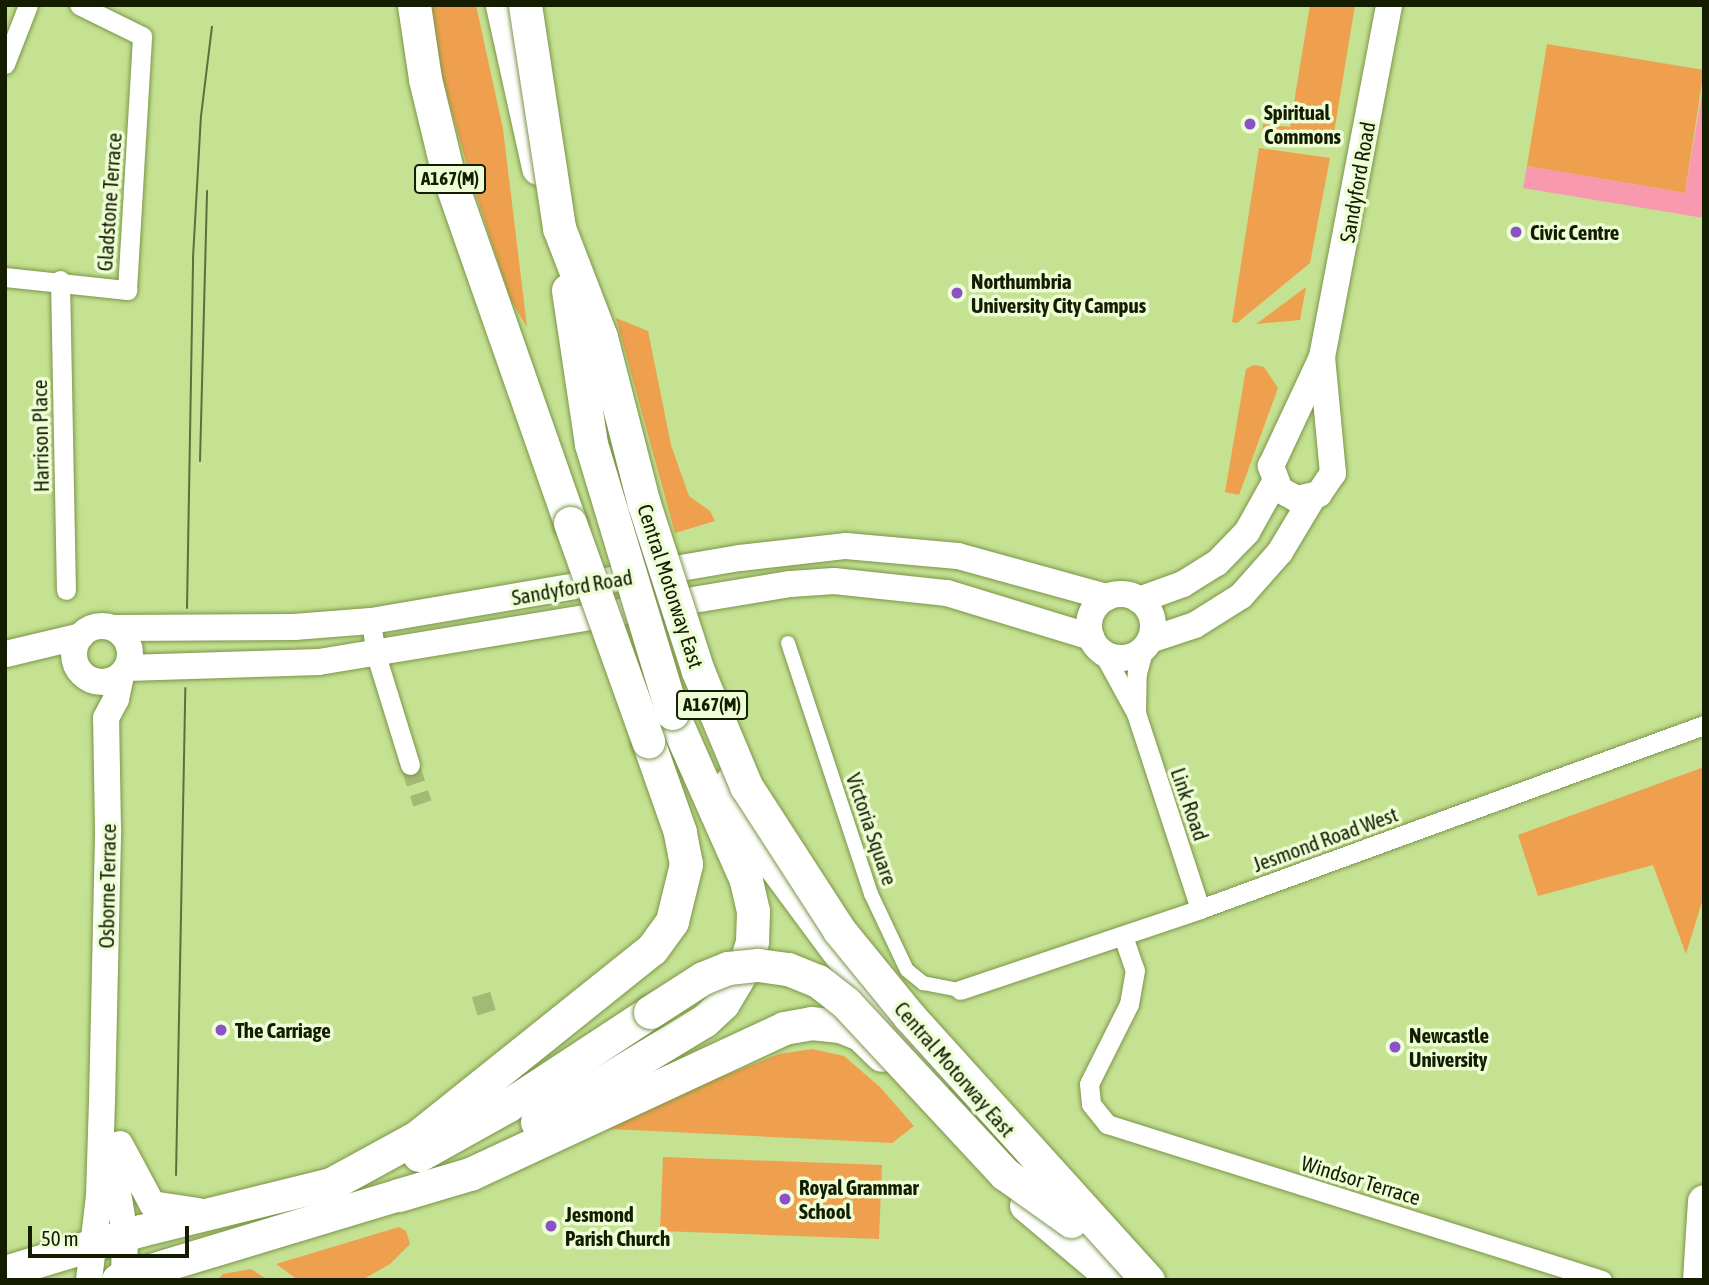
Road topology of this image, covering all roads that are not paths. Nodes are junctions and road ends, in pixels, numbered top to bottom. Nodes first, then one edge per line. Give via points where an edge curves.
1 (28, 5) edge
2 (79, 5) edge
3 (414, 5) edge
4 (502, 5) edge
5 (525, 5) edge
6 (1389, 5) edge
7 (5, 64) edge
8 (559, 228) junction
9 (5, 277) edge
10 (60, 280) junction
11 (1322, 357) junction
12 (1277, 450) junction
13 (1329, 453) junction
14 (1275, 482) junction
15 (1313, 497) junction
16 (65, 590) dead end
17 (1107, 597) junction
18 (1139, 600) junction
19 (371, 621) junction
20 (115, 628) junction
21 (81, 636) junction
22 (788, 643) dead end
23 (1147, 643) junction
24 (1096, 644) junction
25 (6, 654) edge
26 (376, 655) junction
27 (124, 672) junction
28 (87, 676) junction
29 (684, 706) junction
30 (1136, 713) junction
31 (106, 718) junction
32 (1704, 725) edge
33 (410, 765) tunnel mouth
34 (1200, 909) junction
35 (1123, 936) junction
36 (960, 990) joint
37 (102, 1101) junction
38 (331, 1184) junction
39 (398, 1195) junction
40 (1704, 1201) edge
41 (216, 1211) junction
42 (125, 1235) junction
43 (92, 1245) junction
44 (5, 1272) edge
45 (1121, 1272) edge
46 (122, 1279) edge
47 (89, 1280) edge
48 (1148, 1280) edge
49 (1602, 1280) edge
50 (1699, 1280) edge

1 - 7 street
2 - 10 street, Gladstone Terrace via 142,36 127,290
3 - 38 highway, A167(M), bridge via 425,79 449,174 680,832 686,864 672,921 652,949 417,1137
4 - 29 highway, Central Motorway East / A167(M) via 519,97 597,394 633,503
5 - 8 highway, Central Motorway East / A167(M), bridge
6 - 11 main road, Sandyford Road
8 - 29 highway, A167(M), bridge via 591,444
8 - 45 highway, Central Motorway East / A167(M), bridge via 601,337 644,504 698,671 764,818 839,930
9 - 10 street, Gladstone Terrace
10 - 16 street, Harrison Place
11 - 12 main road
11 - 13 main road
12 - 13 main road via 1301,438 1318,442
12 - 14 main road via 1271,466
13 - 15 main road via 1330,482
14 - 15 main road via 1288,496
14 - 18 main road via 1247,532 1217,563 1183,584
15 - 23 main road via 1280,552 1241,596 1195,625
17 - 18 main road via 1124,594
17 - 19 main road, Sandyford Road via 958,556 846,546 740,558
17 - 24 main road via 1090,618
18 - 23 main road via 1153,622
19 - 20 main road, Sandyford Road via 293,627
19 - 26 street
20 - 21 main road via 96,626
20 - 27 main road via 128,642
21 - 25 main road
21 - 28 main road via 74,653
22 - 36 street, Victoria Square via 871,894 906,970 923,983
23 - 24 main road via 1129,657
23 - 30 street, Link Road via 1137,673
24 - 26 main road, Sandyford Road via 947,593 834,581 790,584
24 - 30 street, Link Road
25 - 28 main road
26 - 27 main road, Sandyford Road
26 - 33 street
27 - 28 main road
27 - 31 main road, Osborne Terrace
28 - 31 main road
29 - 39 highway, A167(M) via 753,911 752,941 736,987 692,1028 557,1111
29 - 45 highway, Central Motorway East / A167(M) via 760,846 965,1122
30 - 34 street, Link Road
31 - 37 main road, Osborne Terrace
32 - 34 street, Jesmond Road West
34 - 35 street, Jesmond Road West
35 - 36 street, Jesmond Road West
35 - 49 street, Windsor Terrace via 1135,970 1129,1004 1089,1084 1091,1104 1107,1124
37 - 41 main road via 140,1188 152,1204 180,1212
37 - 42 main road, Osborne Terrace
37 - 43 main road, Osborne Terrace via 99,1196
38 - 41 highway
38 - 45 highway, A167(M), bridge via 389,1168 438,1147 703,978 728,968 788,969 817,981 846,1003 1005,1174
39 - 45 highway, A167(M) via 470,1174 784,1028 811,1023 840,1026 860,1034 891,1064 1004,1187
39 - 46 highway
40 - 50 highway
41 - 42 highway
42 - 43 highway
42 - 46 main road, Osborne Terrace
43 - 44 highway
43 - 47 main road, Osborne Terrace
45 - 48 highway, Central Motorway East / A167(M), bridge

